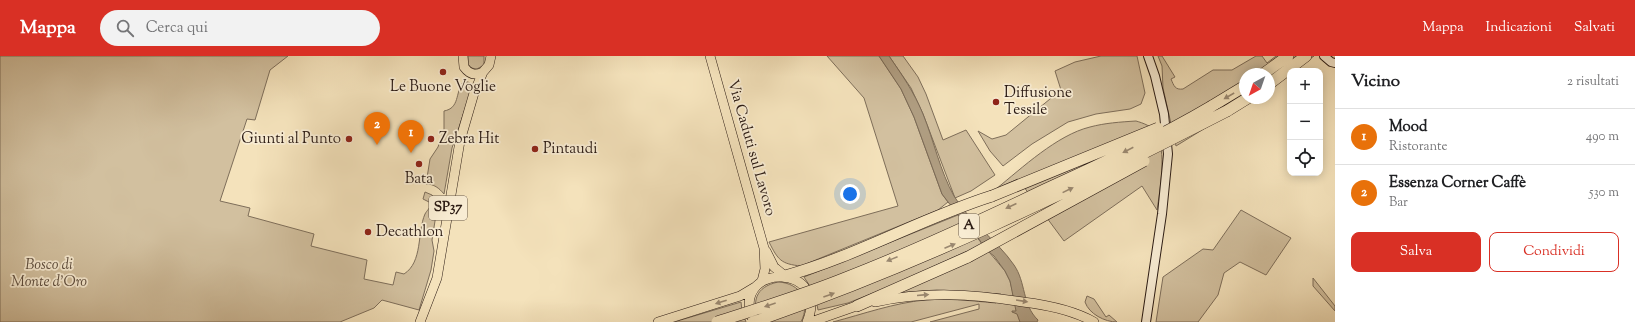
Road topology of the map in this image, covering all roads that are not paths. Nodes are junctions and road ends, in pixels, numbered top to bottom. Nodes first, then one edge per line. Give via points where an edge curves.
1 (464, 56) edge
2 (710, 56) edge
3 (1148, 56) edge
4 (1288, 56) edge
5 (1306, 56) edge
6 (1324, 56) edge
7 (490, 58) edge
8 (1335, 63) edge
9 (1271, 68) edge
10 (483, 72) junction
11 (471, 73) junction
12 (1275, 79) edge
13 (1239, 90) edge
14 (474, 93) junction
15 (1239, 104) edge
16 (1212, 106) junction
17 (1227, 111) junction
18 (764, 248) junction
19 (785, 276) junction
20 (760, 284) junction
21 (857, 306) junction
22 (420, 322) edge
23 (658, 322) edge
24 (717, 322) edge
25 (753, 322) edge
26 (807, 322) edge
27 (811, 322) edge
28 (1094, 322) edge
29 (1146, 322) edge

1 - 11 main road, SP37 via 464,66
2 - 18 main road, Via Caduti sul Lavoro
3 - 29 main road via 1163,109 1168,154
4 - 9 highway
5 - 12 highway
6 - 8 main road
7 - 10 main road, SP37 via 489,65
10 - 11 main road
10 - 14 main road, SP37
11 - 14 main road, SP37
13 -> 16 highway, A
14 - 22 main road, SP37 via 460,141 437,278
15 - 17 highway, A
16 - 19 highway, bridge via 992,196 961,206 819,266
16 -> 24 highway, A, bridge via 1183,123 959,231 844,279
17 - 21 highway, bridge via 1128,170 968,257
25 -> 17 highway, A, bridge via 852,286 966,239
18 - 19 main road, Via Caduti sul Lavoro via 774,267
18 - 20 main road, Via Caduti sul Lavoro via 765,269
19 - 20 main road via 772,277
19 - 26 main road, Via Caduti sul Lavoro via 798,281 806,289 811,308
20 -> 23 main road via 740,296
20 - 25 main road, Via Caduti sul Lavoro via 749,304
21 - 27 main road
21 -> 28 main road via 899,297 942,293 1001,298 1042,305

